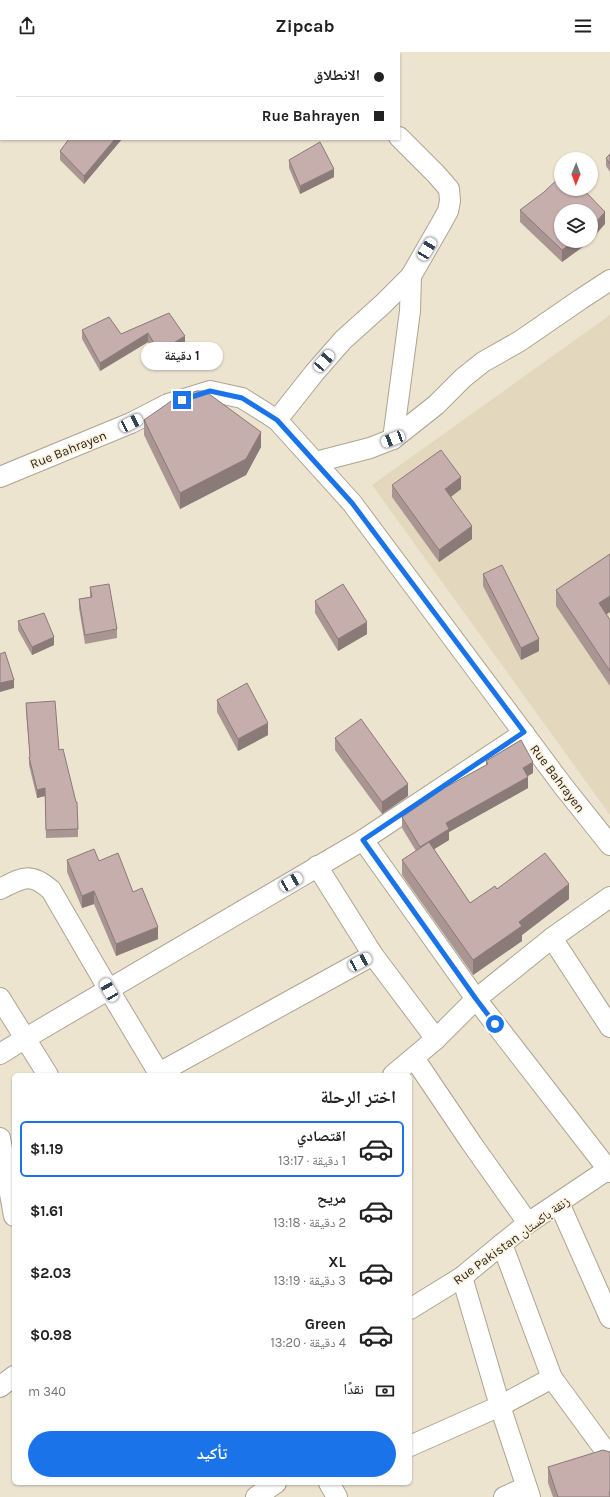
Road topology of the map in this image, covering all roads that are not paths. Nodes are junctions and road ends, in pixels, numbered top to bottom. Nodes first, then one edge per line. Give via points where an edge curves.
1 (400, 138) edge
2 (411, 276) junction
3 (610, 280) edge
4 (277, 420) junction
5 (393, 439) junction
6 (316, 462) junction
7 (0, 477) edge
8 (524, 732) junction
9 (363, 840) junction
10 (610, 845) edge
11 (317, 866) junction
12 (0, 890) edge
13 (610, 897) edge
14 (552, 938) junction
15 (373, 955) junction
16 (109, 990) junction
17 (0, 998) edge
18 (476, 999) junction
19 (610, 1027) edge
20 (26, 1038) junction
21 (436, 1039) junction
22 (0, 1054) edge
23 (414, 1058) junction
24 (47, 1073) edge
25 (158, 1073) edge
26 (161, 1073) edge
27 (395, 1073) edge
28 (0, 1138) edge
29 (610, 1170) edge
30 (560, 1203) junction
31 (12, 1205) edge
32 (528, 1223) junction
33 (502, 1244) junction
34 (462, 1277) junction
35 (412, 1308) edge
36 (610, 1318) edge
37 (12, 1378) edge
38 (552, 1378) junction
39 (0, 1387) edge
40 (500, 1406) junction
41 (412, 1445) edge
42 (610, 1457) edge
43 (273, 1485) edge
44 (528, 1492) edge
45 (256, 1497) edge
46 (504, 1497) edge

1 - 2 street via 449,189 450,201 448,212
2 - 4 street via 343,340 314,372
2 - 5 street via 410,310
3 - 5 street via 520,341 483,362 436,405
4 - 6 street, Rue Bahrayen
4 - 7 street, Rue Bahrayen via 242,398 210,391 168,404 131,423
5 - 6 street via 370,448
6 - 8 street, Rue Bahrayen via 352,503
8 - 9 street
8 - 10 street, Rue Bahrayen
9 - 11 street
9 - 18 street
11 - 15 street
11 - 16 street
12 - 16 street via 23,878 43,882 51,890
13 - 14 street
14 - 18 street
14 - 19 street
15 - 21 street
15 - 26 street
16 - 20 street
16 - 25 street
17 - 20 street
18 - 21 street
18 - 29 street
20 - 22 street
20 - 24 street
21 - 23 street
23 - 27 street
23 - 32 street
28 - 31 street
29 - 30 street, Rue Pakistan زنقة باكستان
30 - 32 street, Rue Pakistan زنقة باكستان
30 - 36 street
32 - 33 street, Rue Pakistan زنقة باكستان
33 - 34 street, Rue Pakistan زنقة باكستان
33 - 38 street
34 - 35 street, Rue Pakistan زنقة باكستان
34 - 40 street
37 - 39 street
38 - 40 street
38 - 42 street
40 - 41 street
40 - 44 street
43 - 45 street
44 - 46 street

